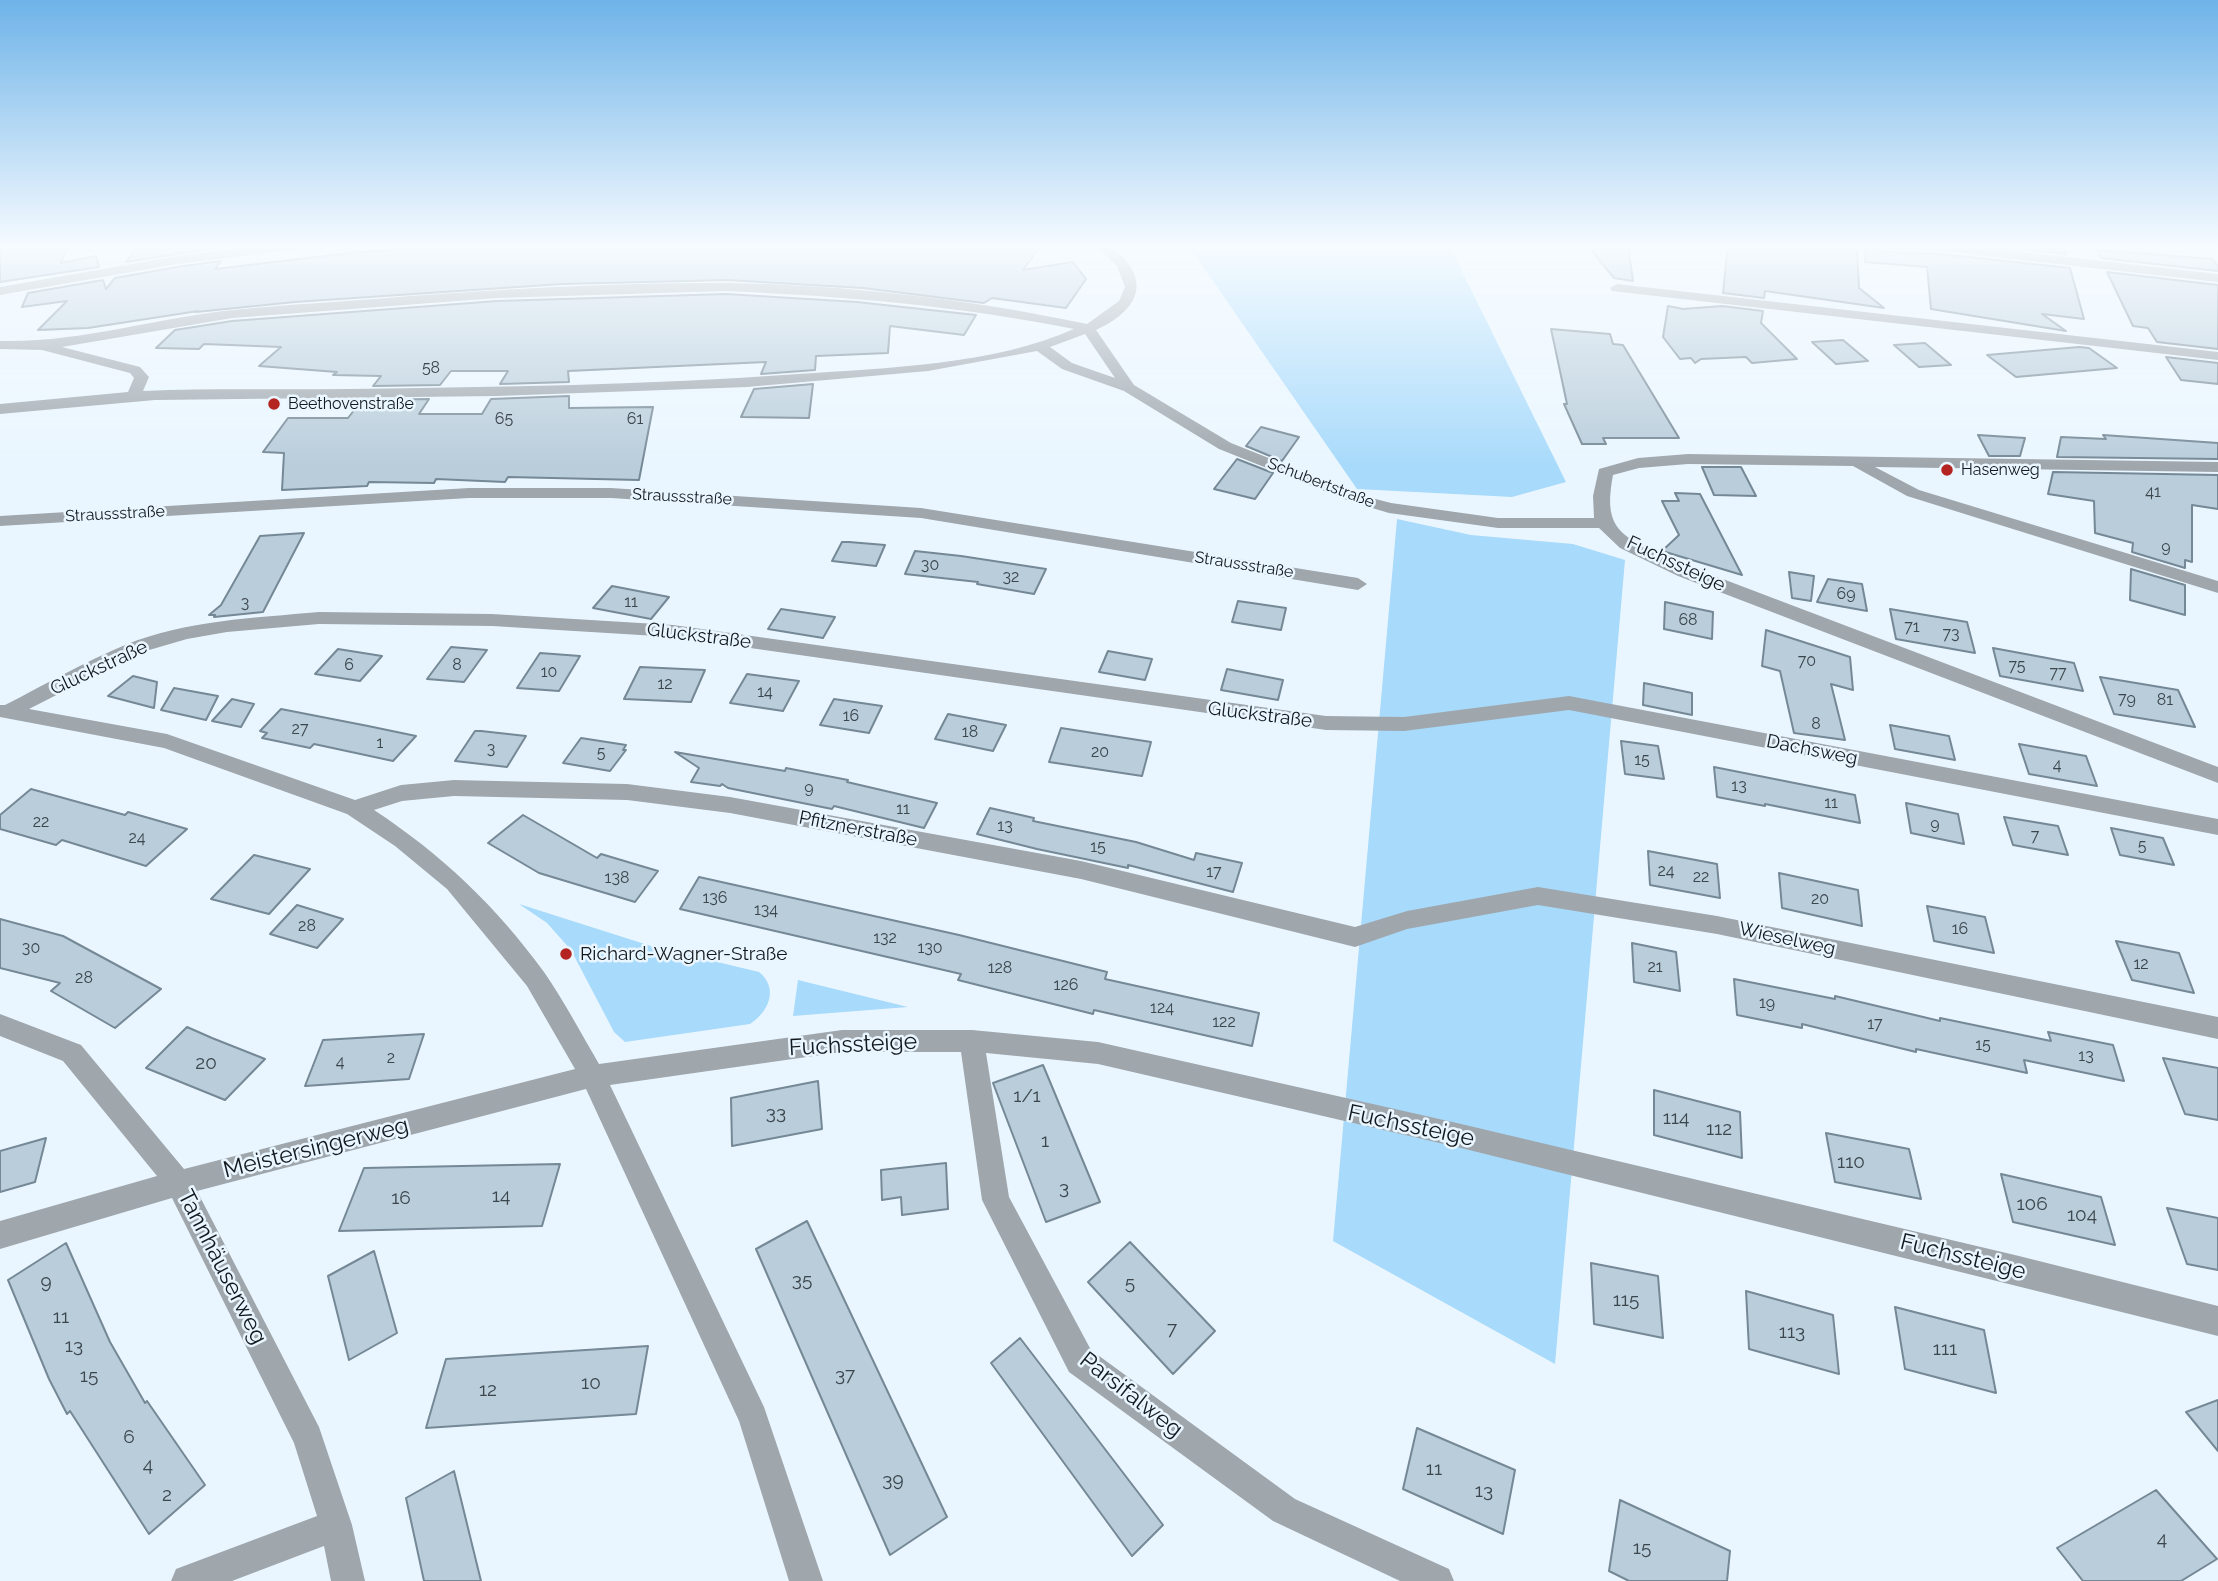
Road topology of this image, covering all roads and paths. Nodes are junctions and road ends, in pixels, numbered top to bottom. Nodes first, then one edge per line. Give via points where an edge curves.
1 (199, 319) edge
2 (1043, 319) edge
3 (1104, 319) edge
4 (1889, 319) edge
5 (1088, 328) junction
6 (0, 345) edge
7 (42, 346) junction
8 (1039, 346) junction
9 (2218, 356) edge
10 (1129, 388) junction
11 (133, 396) junction
12 (0, 410) edge
13 (1856, 463) junction
14 (2218, 467) edge
15 (0, 521) edge
16 (1604, 523) junction
17 (1358, 584) dead end
18 (2218, 587) edge
19 (3, 712) edge
20 (1404, 724) joint
21 (2218, 775) edge
22 (355, 808) junction
23 (2218, 827) edge
24 (1355, 937) joint
25 (0, 1025) edge
26 (2218, 1028) edge
27 (972, 1041) junction
28 (593, 1076) junction
29 (179, 1183) junction
30 (0, 1235) edge
31 (2218, 1321) edge
32 (336, 1525) junction
33 (188, 1581) edge
34 (348, 1581) edge
35 (806, 1581) edge
36 (1437, 1581) edge

1 - 7 street
2 - 5 street
3 - 5 street
4 - 9 street
5 - 8 street
5 - 10 street, Schubertstraße
6 - 7 street
7 - 11 street via 135,370 142,377
8 - 10 street via 1067,366
8 - 11 street via 932,367 733,384
10 - 16 street, Schubertstraße via 1225,446 1358,499 1401,510 1498,523
11 - 12 street
13 - 14 street
13 - 16 street via 1688,458 1638,463 1605,472 1600,500
13 - 18 street via 1913,493
15 - 17 street, Straussstraße via 469,493 611,493 921,513
16 - 21 street, Fuchssteige via 1628,545 1684,572
19 - 20 street, Gluckstraße via 132,649 227,626 319,618 492,620 673,631 1289,719
19 - 22 street via 167,741
20 - 23 street, Dachsweg via 1569,703
22 - 24 street, Pfitznerstraße via 401,793 454,788 627,792 730,805 1081,870
22 - 28 street via 455,883 535,979
24 - 26 street, Wieselweg via 1406,920 1538,895 1717,925
25 - 29 street, Tannhäuserweg via 72,1053
27 - 28 street, Fuchssteige via 842,1041
27 - 31 street, Fuchssteige via 1098,1053
27 - 36 street, Parsifalweg via 996,1200 1080,1361 1284,1510
28 - 29 street, Meistersingerweg
28 - 35 street via 753,1418
29 - 30 street, Meistersingerweg
29 - 32 street, Tannhäuserweg via 308,1438
32 - 33 street
32 - 34 street, Tannhäuserweg

